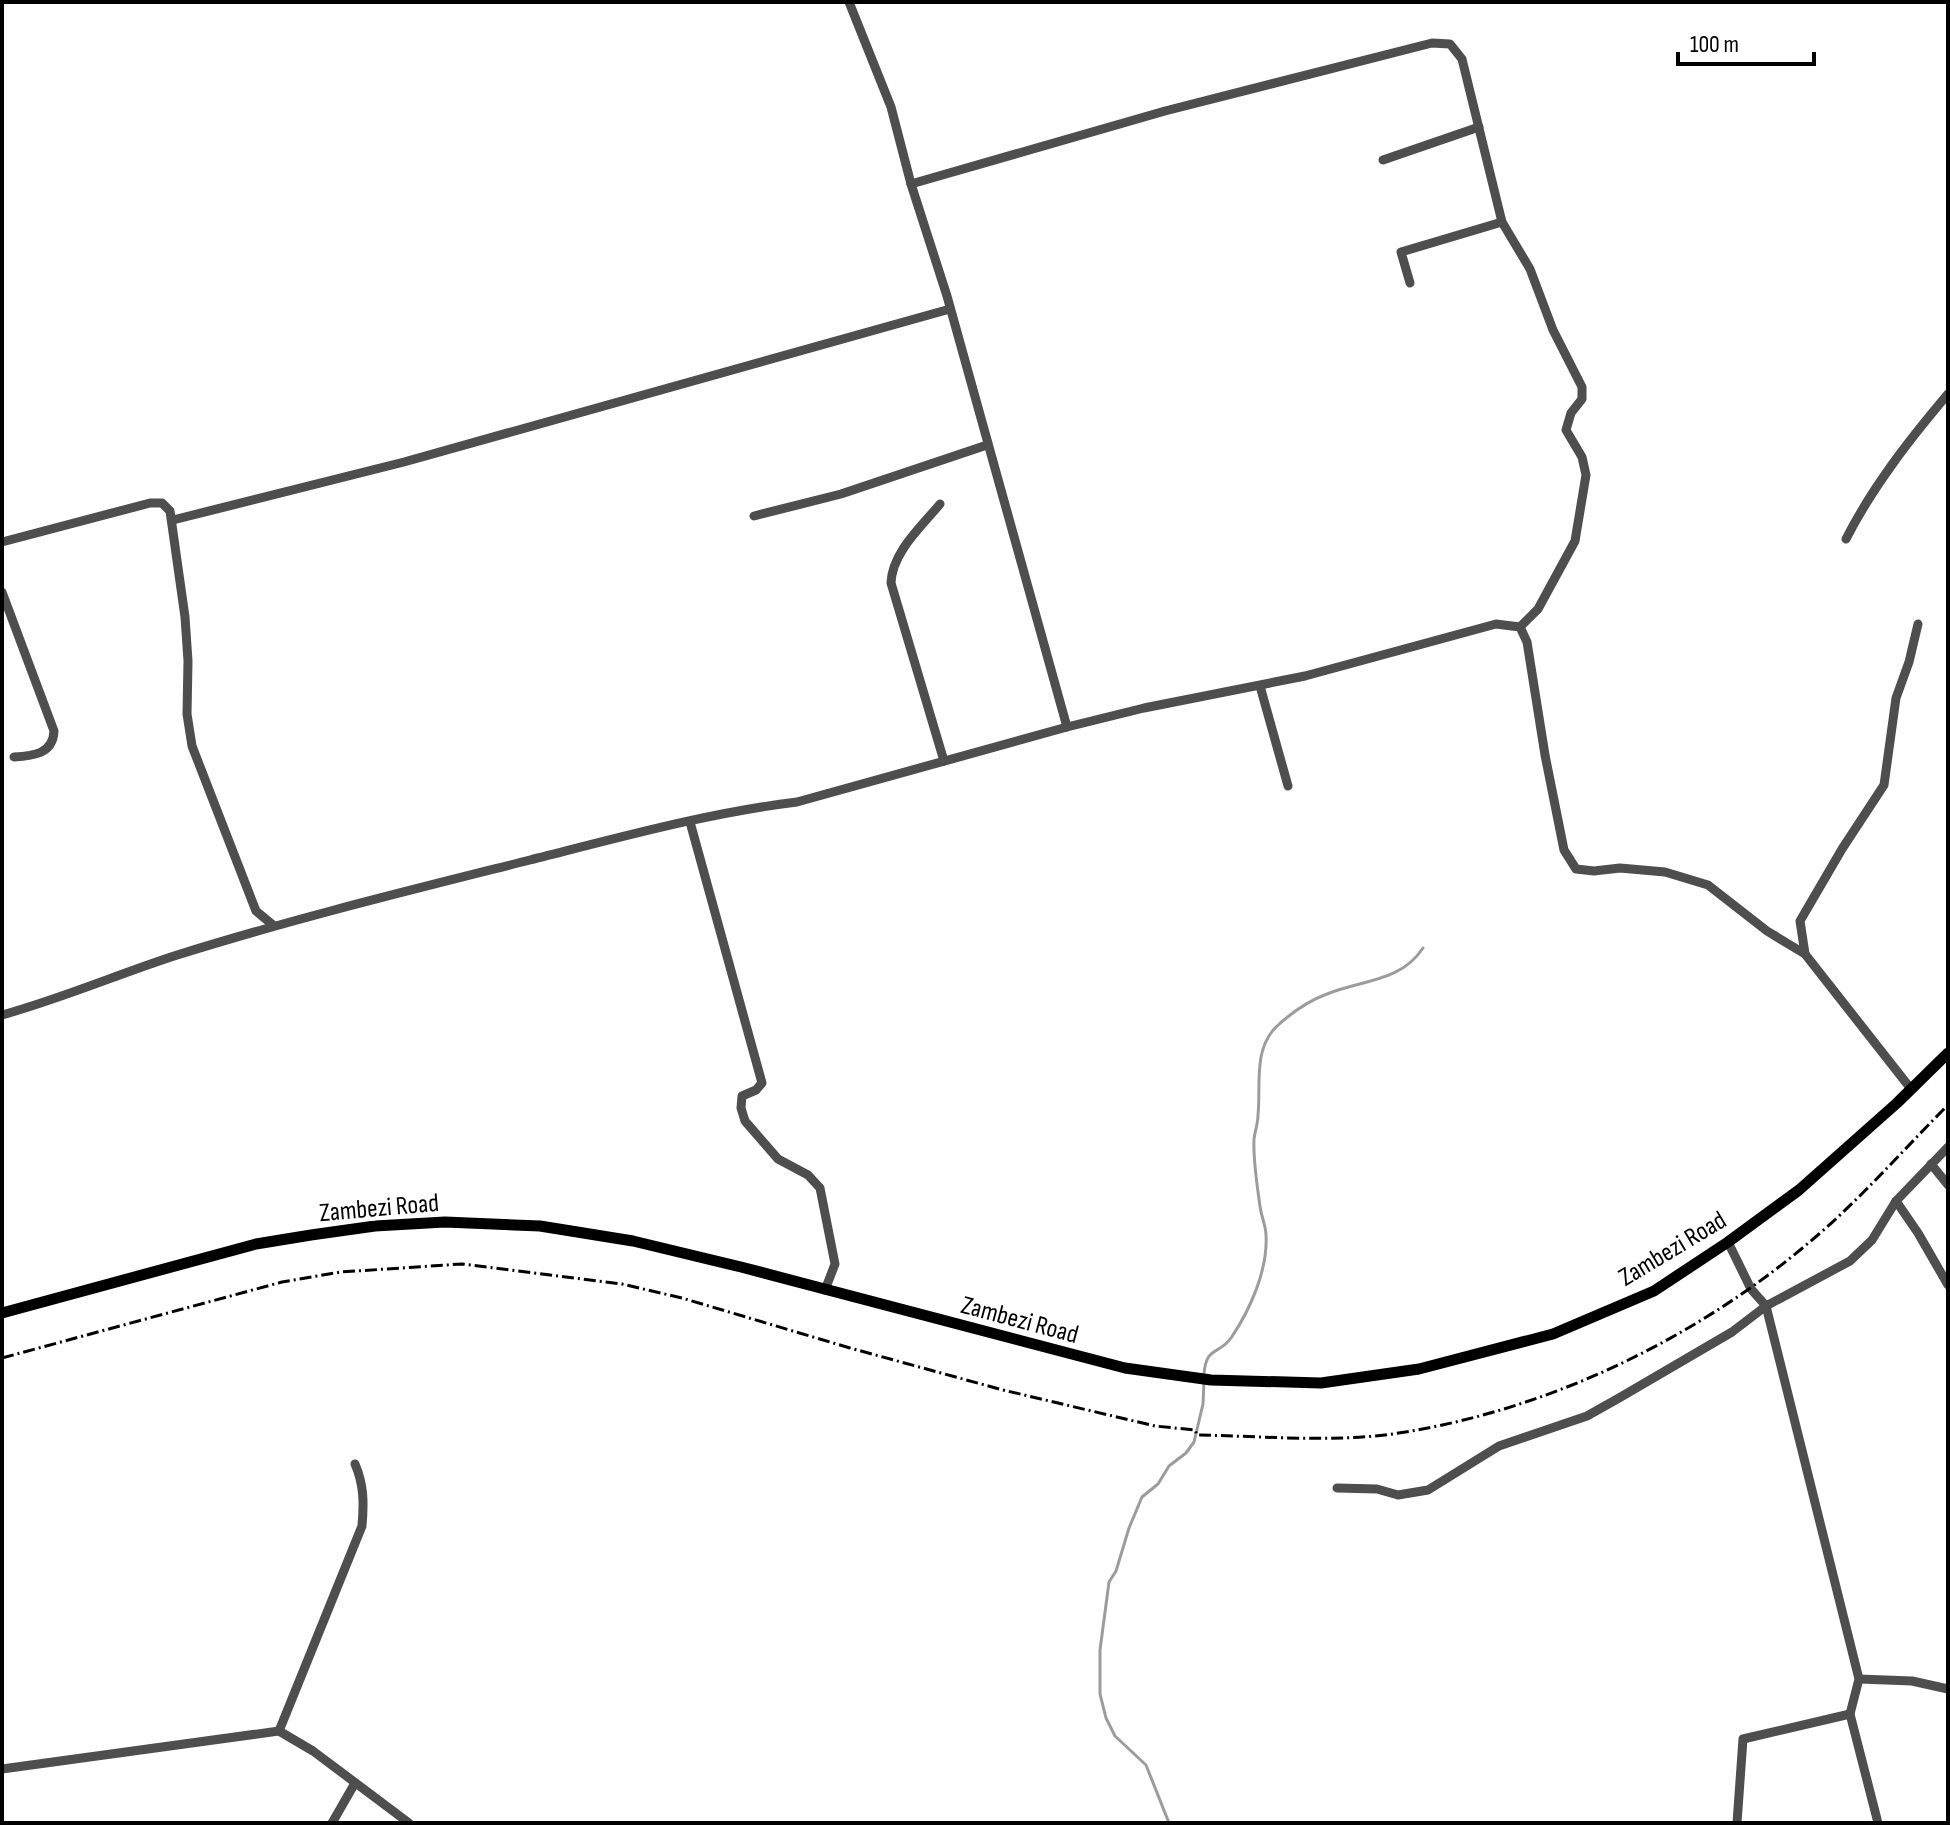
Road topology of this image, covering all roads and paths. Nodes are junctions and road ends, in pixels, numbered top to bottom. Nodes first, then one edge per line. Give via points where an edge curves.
1 (849, 2) edge
2 (1479, 127) junction
3 (1383, 160) dead end
4 (911, 184) junction
5 (1502, 222) junction
6 (1410, 283) dead end
7 (950, 309) junction
8 (1948, 394) edge
9 (987, 445) junction
10 (940, 504) dead end
11 (754, 516) dead end
12 (173, 520) junction
13 (1846, 539) dead end
14 (2, 542) edge
15 (2, 592) edge
16 (1918, 624) dead end
17 (1520, 627) junction
18 (1260, 686) junction
19 (1067, 727) junction
20 (14, 757) dead end
21 (944, 761) junction
22 (1288, 786) dead end
23 (690, 822) junction
24 (273, 925) junction
25 (1805, 954) junction
26 (2, 1015) edge
27 (1948, 1053) edge
28 (1911, 1089) junction
29 (1948, 1147) edge
30 (1931, 1164) junction
31 (1948, 1185) edge
32 (1896, 1201) junction
33 (1728, 1242) junction
34 (1948, 1285) edge
35 (825, 1290) junction
36 (1766, 1306) junction
37 (2, 1313) edge
38 (355, 1464) dead end
39 (1337, 1488) dead end
40 (1859, 1679) junction
41 (1948, 1689) edge
42 (1850, 1714) junction
43 (279, 1731) junction
44 (2, 1769) edge
45 (355, 1783) junction
46 (332, 1823) edge
47 (409, 1823) edge
48 (1737, 1823) edge
49 (1878, 1823) edge

1 - 4 street via 891,107
2 - 3 street
2 - 4 street via 1462,59 1450,44 1432,43 1180,106
2 - 5 street
4 - 7 street
5 - 6 street via 1401,252
5 - 17 street via 1530,269 1582,387 1582,399 1566,430 1586,475 1575,541 1538,609
7 - 9 street
7 - 12 street via 404,462
8 - 13 street via 1860,511
9 - 11 street via 841,494
9 - 19 street
10 - 21 street via 896,560 891,583
12 - 14 street via 166,506 156,502
12 - 24 street via 192,746 256,911
15 - 20 street via 54,731 42,753
16 - 25 street via 1896,698 1884,785 1800,921
17 - 18 street via 1496,624 1473,629
17 - 25 street via 1564,850 1576,869 1665,872 1708,885
18 - 19 street
18 - 22 street
19 - 21 street
21 - 23 street via 797,802
23 - 24 street
23 - 35 street via 762,1083 742,1096 741,1108 745,1121 778,1159 820,1188 835,1264
24 - 26 street
25 - 28 street
27 - 28 main road, Zambezi Road
28 - 33 main road, Zambezi Road via 1799,1190
29 - 30 street
30 - 31 street
30 - 32 street
32 - 34 street
32 - 36 street via 1872,1240 1850,1261
33 - 35 main road, Zambezi Road via 1654,1291 1538,1338 1419,1369 1321,1383 1207,1380 1125,1368
33 - 36 street via 1751,1289
35 - 37 main road, Zambezi Road via 633,1241 540,1226 445,1222 375,1226 256,1244
36 - 39 street via 1732,1332 1587,1416 1499,1446 1433,1488 1398,1495
36 - 40 street
38 - 43 street via 364,1501 362,1526
40 - 41 street
40 - 42 street
42 - 48 street via 1743,1739
42 - 49 street
43 - 44 street
43 - 45 street
45 - 46 street
45 - 47 street

